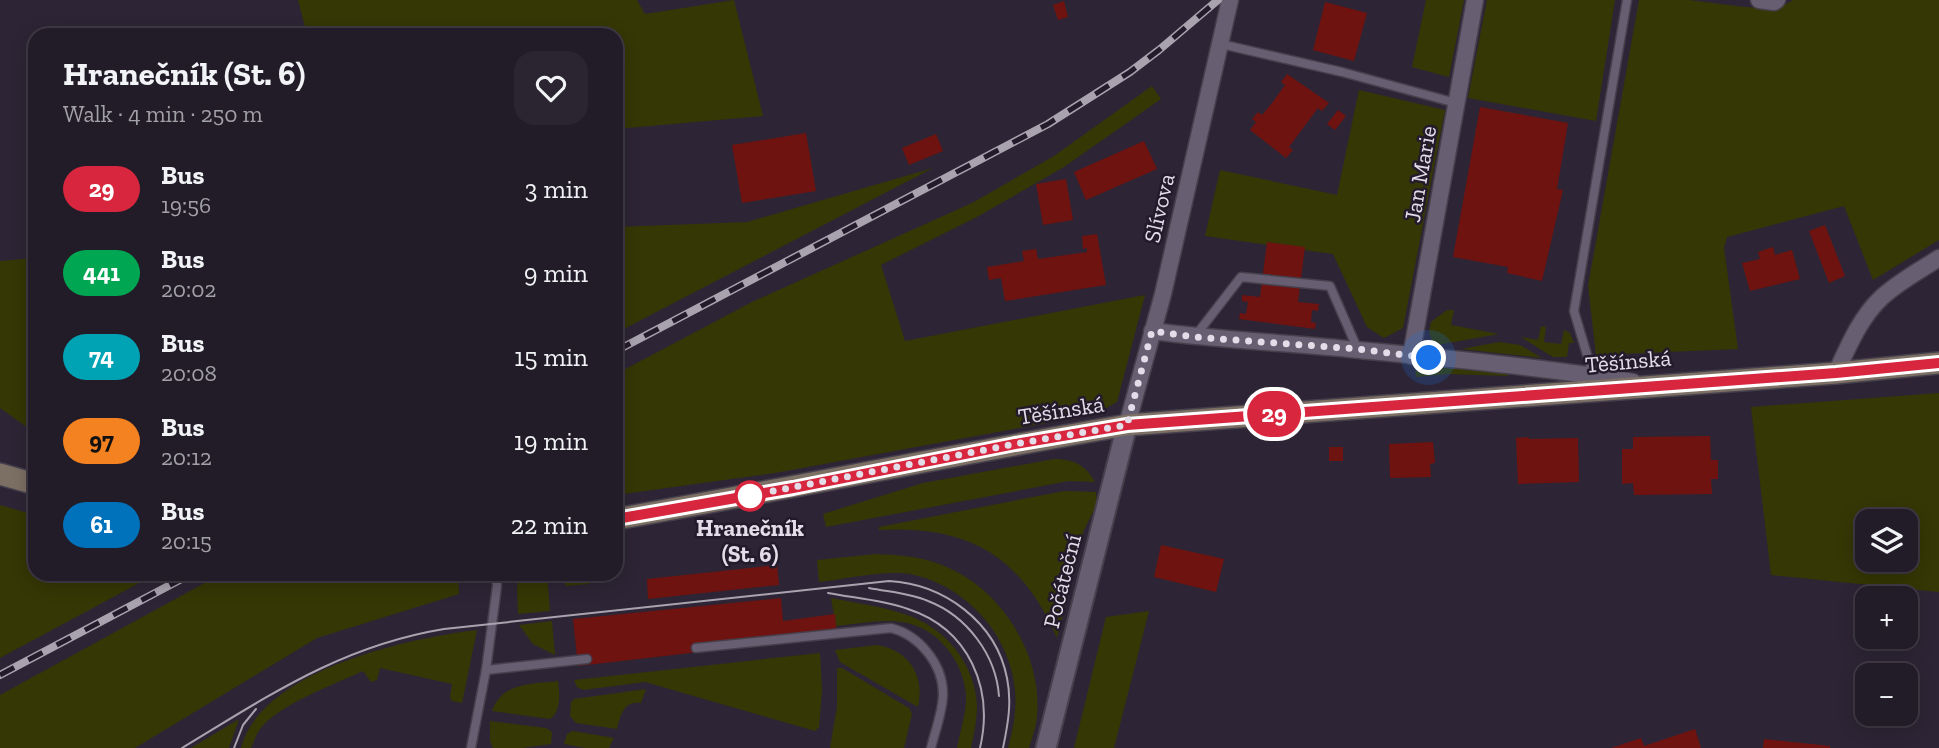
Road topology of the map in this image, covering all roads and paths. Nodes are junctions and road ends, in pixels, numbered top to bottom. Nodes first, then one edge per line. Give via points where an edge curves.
1 (1230, 0) edge
2 (1475, 0) edge
3 (1627, 0) edge
4 (1759, 0) edge
5 (1777, 0) edge
6 (1221, 44) junction
7 (1456, 103) junction
8 (1939, 258) edge
9 (1152, 331) junction
10 (1194, 337) junction
11 (1358, 349) junction
12 (1411, 356) junction
13 (1939, 363) edge
14 (1836, 373) junction
15 (1595, 383) junction
16 (1127, 425) junction
17 (0, 474) edge
18 (28, 482) edge
19 (623, 518) edge
20 (495, 581) edge
21 (696, 648) dead end
22 (587, 659) dead end
23 (486, 670) junction
24 (471, 748) edge
25 (931, 748) edge
26 (1046, 748) edge

1 - 6 street, Slívova
2 - 7 street, Jan Marie
3 - 15 lane via 1574,310
4 - 5 street
6 - 7 lane
6 - 9 street, Slívova
7 - 12 street, Jan Marie
8 - 14 street via 1879,300 1856,330
9 - 10 street
9 - 16 street, Slívova
10 - 11 street
10 - 11 lane via 1241,277 1330,286
11 - 12 street
12 - 15 street
13 - 14 main road, Těšínská
14 - 15 main road, Těšínská via 1653,385
15 - 16 main road, Těšínská
16 - 19 main road, Těšínská
16 - 26 street, Počáteční
17 - 18 main road
20 - 23 lane
21 - 25 lane via 891,628 901,631 926,650 942,682
22 - 23 lane
23 - 24 lane

